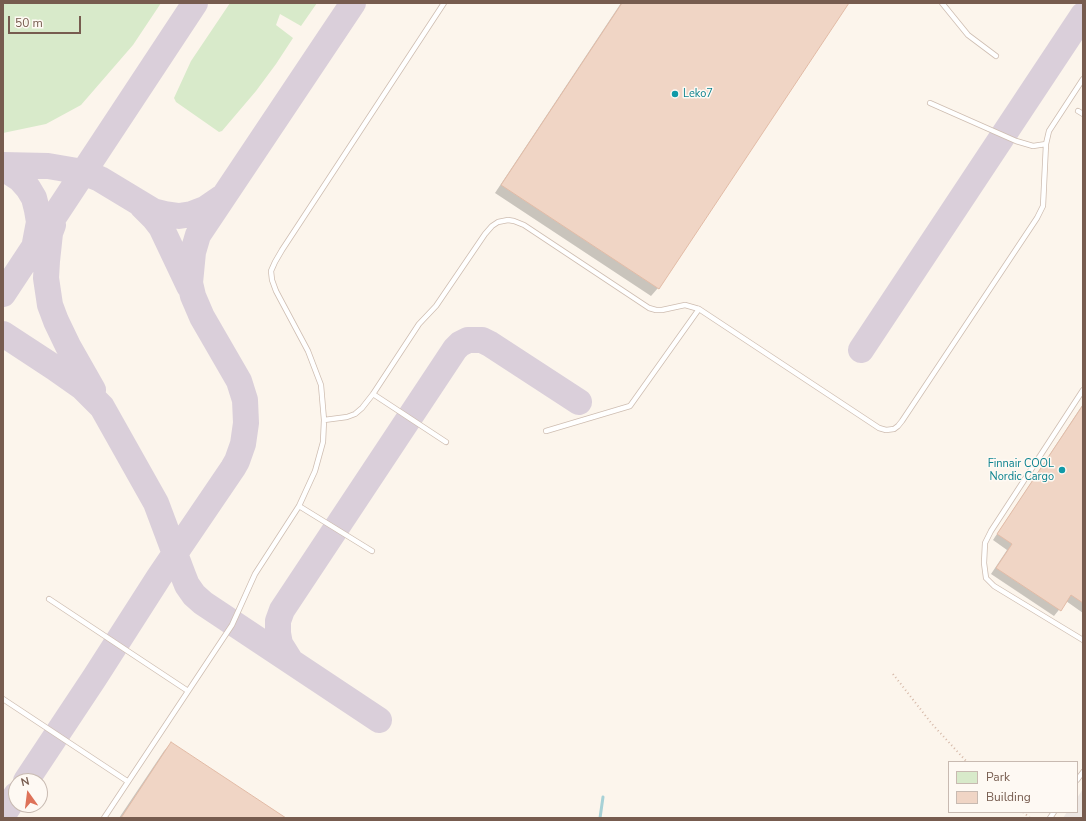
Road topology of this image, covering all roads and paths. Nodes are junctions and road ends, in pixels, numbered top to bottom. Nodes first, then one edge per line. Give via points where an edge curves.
1 (444, 3) edge
2 (942, 3) edge
3 (996, 56) dead end
4 (1083, 79) edge
5 (930, 103) dead end
6 (1078, 111) dead end
7 (1083, 114) edge
8 (1046, 144) junction
9 (699, 309) junction
10 (1083, 390) edge
11 (373, 394) junction
12 (324, 420) junction
13 (546, 431) dead end
14 (446, 442) dead end
15 (299, 506) junction
16 (372, 552) dead end
17 (49, 599) dead end
18 (1083, 640) edge
19 (893, 674) dead end
20 (188, 691) junction
21 (3, 699) edge
22 (966, 761) edge
23 (128, 781) junction
24 (104, 818) edge

1 - 12 lane via 282,250 271,271 276,290 316,368 321,385
2 - 3 lane via 968,35
4 - 8 lane via 1049,131
5 - 8 lane via 1016,141 1033,146
6 - 7 lane
8 - 9 lane via 1043,206 1037,218 902,421 894,429 879,428
9 - 11 lane via 685,305 662,310 649,308 524,225 514,221 498,222 485,234 436,306 419,324
9 - 13 lane via 630,406
10 - 18 lane via 991,532 985,543 984,563 986,578 994,586
11 - 12 lane via 355,414
11 - 14 lane
12 - 15 lane via 320,455
15 - 16 lane
15 - 20 lane via 255,574 232,625
17 - 20 lane
19 - 22 path via 932,724
20 - 23 lane
21 - 23 lane
23 - 24 lane

